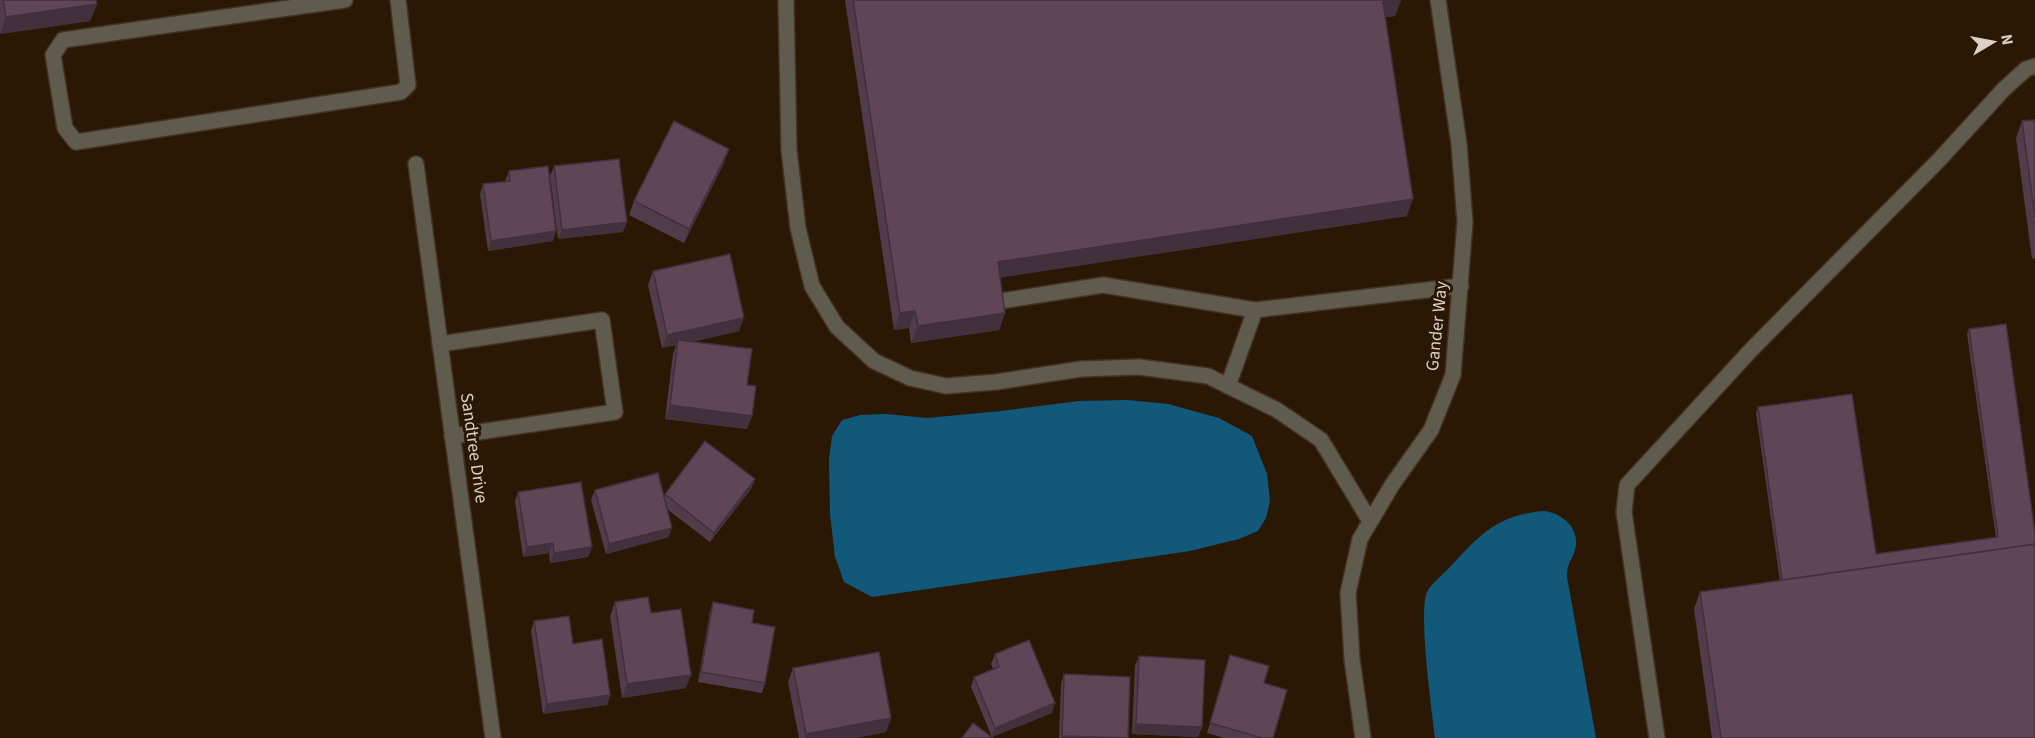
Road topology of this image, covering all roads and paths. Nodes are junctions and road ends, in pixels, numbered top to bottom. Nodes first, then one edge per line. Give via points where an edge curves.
1 (345, 0) edge
2 (398, 0) edge
3 (786, 0) edge
4 (1438, 0) edge
5 (2035, 66) edge
6 (416, 164) dead end
7 (1461, 286) junction
8 (995, 302) edge
9 (1255, 310) junction
10 (440, 344) junction
11 (1228, 387) junction
12 (452, 436) junction
13 (1370, 521) junction
14 (493, 738) edge
15 (1363, 738) edge
16 (1657, 738) edge

1 - 2 street via 63,40 53,55 65,128 76,142 401,92 408,85
3 - 11 street via 789,150 801,239 812,286 837,327 874,361 910,378 946,386 1081,369 1139,367 1208,376
4 - 7 street, Gander Way via 1460,154 1465,222
5 - 16 street via 2003,90 1627,484 1624,512
6 - 10 street, Sandtree Drive
7 - 9 street
7 - 13 street, Gander Way via 1453,375 1431,430
8 - 9 street via 1103,285
9 - 11 street
10 - 12 street, Sandtree Drive
10 - 12 street via 602,320 615,412
11 - 13 street via 1277,410 1321,440
12 - 14 street, Sandtree Drive
13 - 15 street, Gander Way via 1360,539 1347,593

